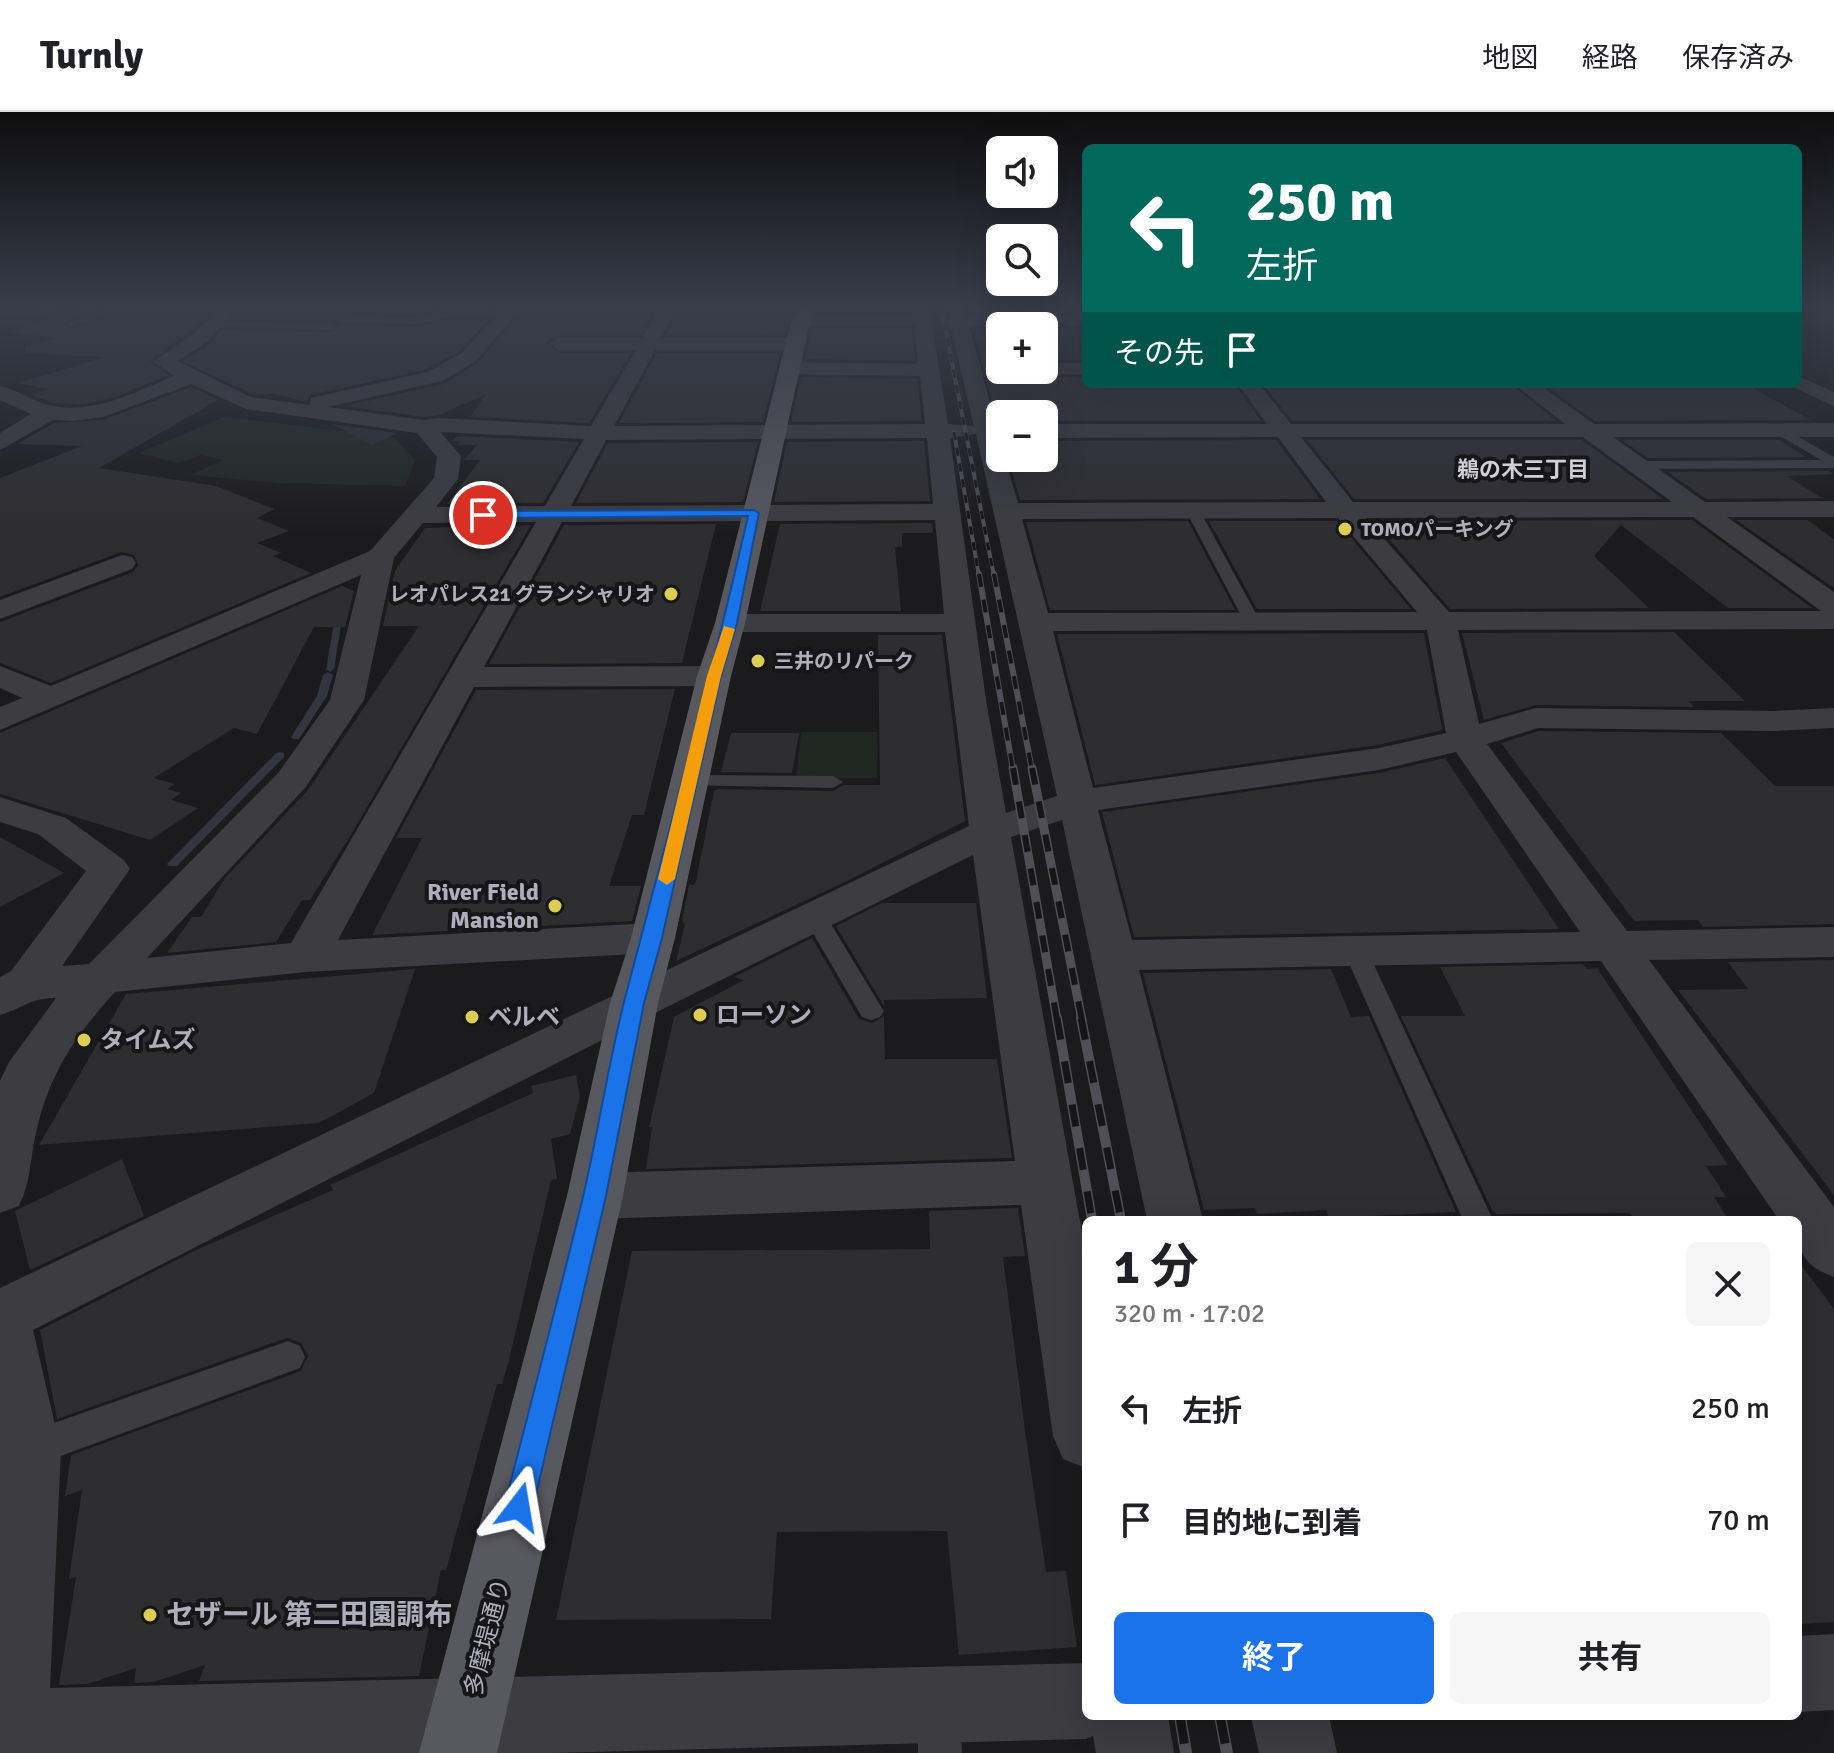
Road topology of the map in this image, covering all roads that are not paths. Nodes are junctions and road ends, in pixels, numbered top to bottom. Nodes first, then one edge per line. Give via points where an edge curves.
1 (172, 384) edge
2 (203, 384) edge
3 (406, 384) edge
4 (626, 384) edge
5 (785, 384) edge
6 (930, 384) edge
7 (981, 384) edge
8 (1815, 384) edge
9 (1251, 388) edge
10 (1529, 388) edge
11 (0, 392) edge
12 (1834, 400) edge
13 (986, 404) edge
14 (287, 411) junction
15 (47, 414) junction
16 (424, 427) junction
17 (1587, 430) junction
18 (1779, 430) junction
19 (1834, 430) edge
20 (986, 431) edge
21 (1058, 431) edge
22 (1283, 431) junction
23 (938, 432) junction
24 (599, 433) junction
25 (772, 433) junction
26 (0, 443) edge
27 (1834, 463) edge
28 (1637, 465) junction
29 (999, 472) edge
30 (1834, 509) edge
31 (1698, 510) junction
32 (1006, 511) junction
33 (1193, 511) junction
34 (946, 512) junction
35 (1347, 512) junction
36 (754, 513) junction
37 (553, 514) junction
38 (413, 515) junction
39 (380, 557) junction
40 (122, 563) dead end
41 (1834, 606) edge
42 (0, 610) edge
43 (1440, 620) junction
44 (1834, 620) edge
45 (1252, 621) junction
46 (1035, 622) junction
47 (730, 623) junction
48 (960, 623) junction
49 (0, 676) edge
50 (714, 676) junction
51 (464, 677) junction
52 (51, 698) junction
53 (1834, 718) edge
54 (0, 720) edge
55 (1465, 739) junction
56 (689, 781) junction
57 (833, 782) dead end
58 (1076, 802) junction
59 (0, 809) edge
60 (991, 831) junction
61 (815, 916) junction
62 (653, 938) junction
63 (1834, 942) edge
64 (1618, 948) junction
65 (1356, 952) junction
66 (1113, 955) junction
67 (306, 957) junction
68 (102, 977) junction
69 (14, 990) edge
70 (634, 1003) junction
71 (871, 1011) dead end
72 (1047, 1182) junction
73 (0, 1190) edge
74 (595, 1196) junction
75 (1174, 1216) edge
76 (1476, 1216) edge
77 (1834, 1252) edge
78 (0, 1317) edge
79 (288, 1357) dead end
80 (1082, 1410) edge
81 (28, 1450) junction
82 (1834, 1672) edge
83 (1802, 1674) edge
84 (1082, 1702) edge
85 (1130, 1720) edge
86 (1291, 1720) edge
87 (939, 1728) edge
88 (462, 1735) edge
89 (6, 1741) edge
90 (1135, 1753) edge
91 (1298, 1753) edge

1 - 15 street via 98,413
2 - 14 street via 246,403
3 - 14 street
4 - 24 street
5 - 25 main road, 多摩堤通り
6 - 23 street
7 - 13 street
8 - 12 street
9 - 22 street
10 - 17 street
11 - 15 street
14 - 16 street
15 - 26 street
16 - 24 street
16 - 38 street via 449,456 446,479
17 - 18 street
17 - 22 street
17 - 28 street
18 - 19 street
18 - 27 lane
20 - 23 street
21 - 22 street
22 - 35 street
23 - 25 street
23 - 34 street
24 - 25 street
24 - 37 street
25 - 36 main road, 多摩堤通り
27 - 28 lane
28 - 31 street
29 - 32 street
30 - 31 street
31 - 35 street
31 - 41 street
32 - 33 street
32 - 46 street
33 - 35 street
33 - 45 lane
34 - 36 street
34 - 48 street
35 - 43 street
36 - 37 street
36 - 47 main road, 多摩堤通り
37 - 38 street
37 - 51 street
38 - 39 street
39 - 52 street
39 - 68 street via 347,700 292,780
40 - 42 street
43 - 44 street
43 - 45 street
43 - 55 street
45 - 46 street
46 - 58 street
47 - 48 street
47 - 50 main road, 多摩堤通り
48 - 60 street
49 - 52 street
50 - 51 street
50 - 56 main road, 多摩堤通り
51 - 67 street
52 - 54 street
53 - 55 street via 1536,718
55 - 58 street via 1379,759
55 - 64 street
56 - 57 lane
56 - 62 main road, 多摩堤通り
58 - 60 street
58 - 66 street
59 - 69 street via 52,826 109,869
60 - 61 street
60 - 72 street
61 - 70 street
61 - 71 lane
62 - 67 street
62 - 70 main road, 多摩堤通り
63 - 64 street
64 - 65 street
64 - 77 street
65 - 66 street
65 - 76 lane
66 - 75 street
67 - 68 street
68 - 69 street
68 - 73 street via 27,1075 9,1134
70 - 74 main road, 多摩堤通り
70 - 78 street
72 - 74 street
72 - 80 street
74 - 88 main road, 多摩堤通り
78 - 81 street
79 - 81 lane
81 - 89 street
82 - 83 street
84 - 87 street
85 - 90 street
86 - 91 street
87 - 88 street
88 - 89 street

